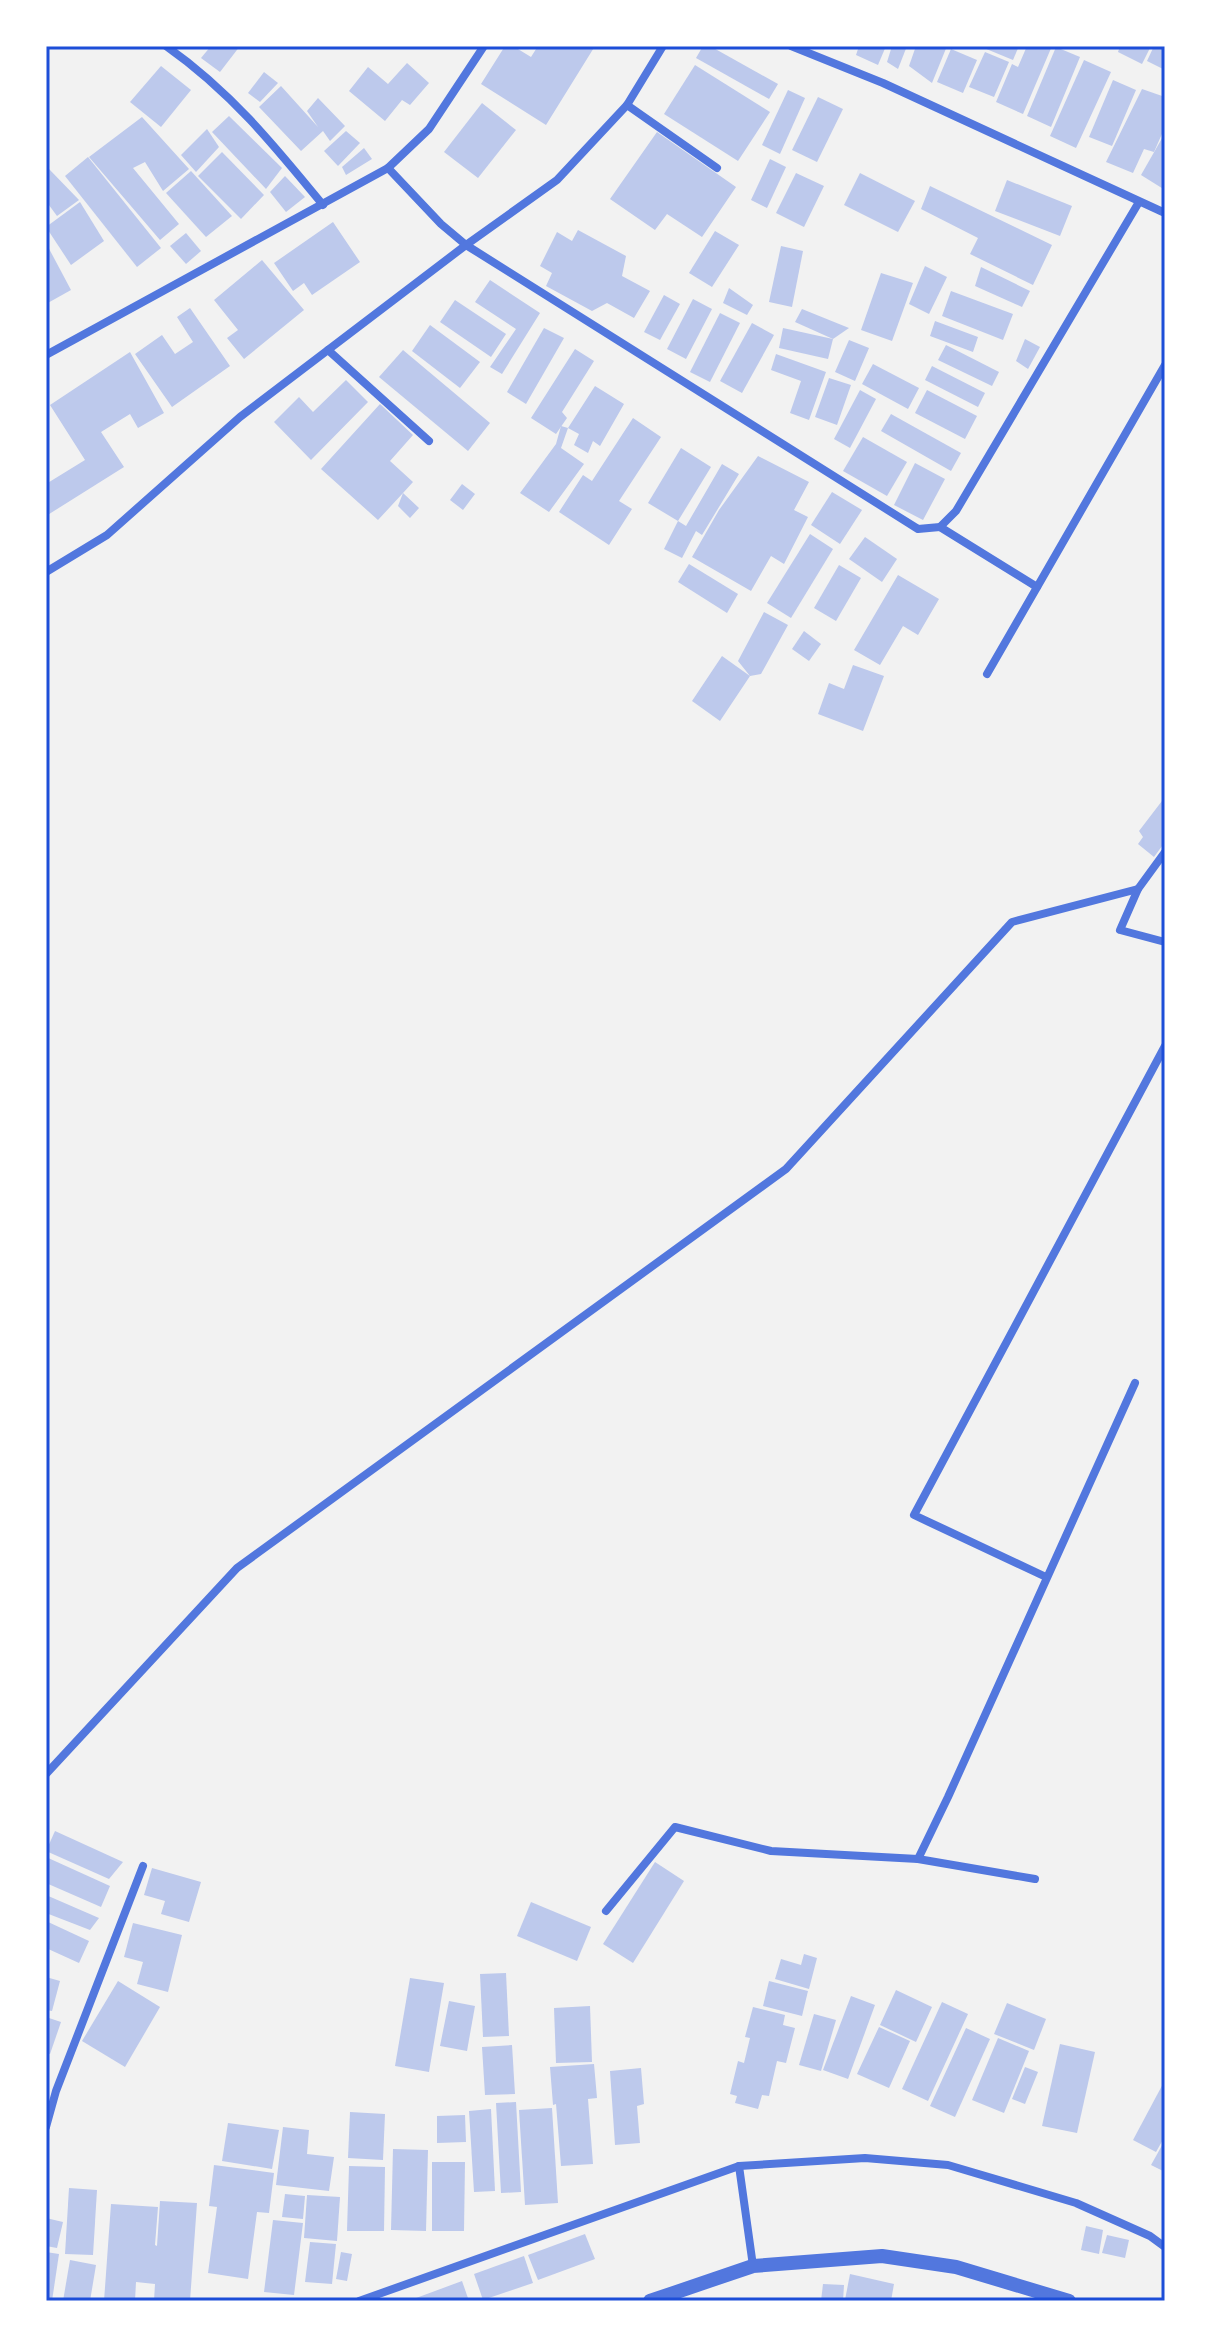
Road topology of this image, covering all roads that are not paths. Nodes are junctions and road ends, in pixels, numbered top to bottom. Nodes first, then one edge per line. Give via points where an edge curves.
1 (166, 46) edge
2 (484, 46) edge
3 (663, 46) edge
4 (791, 46) edge
5 (627, 105) junction
6 (388, 168) junction
7 (717, 168) dead end
8 (1139, 202) junction
9 (323, 205) junction
10 (1165, 213) edge
11 (466, 245) junction
12 (328, 350) junction
13 (46, 355) edge
14 (1165, 365) edge
15 (429, 441) dead end
16 (940, 527) junction
17 (46, 572) edge
18 (1037, 587) junction
19 (987, 674) dead end
20 (1165, 852) edge
21 (1138, 889) junction
22 (1165, 942) edge
23 (1165, 1046) edge
24 (1135, 1383) dead end
25 (1046, 1577) junction
26 (46, 1774) edge
27 (918, 1859) junction
28 (143, 1866) dead end
29 (1035, 1879) dead end
30 (606, 1911) dead end
31 (46, 2127) edge
32 (739, 2166) junction
33 (1165, 2247) edge
34 (753, 2266) junction
35 (359, 2301) edge
36 (650, 2301) edge
37 (1068, 2301) edge

1 - 9 street via 203,72 253,120
2 - 6 street via 429,129
3 - 5 street
4 - 8 street
5 - 7 street
5 - 11 street via 557,180
6 - 9 street
6 - 11 street
8 - 10 street
8 - 16 street via 956,511
9 - 13 street
11 - 12 street
11 - 16 street via 902,520 918,529
12 - 15 street
12 - 17 street via 240,417 107,535
14 - 18 street
16 - 18 street
18 - 19 street
20 - 21 street
21 - 22 street via 1120,930
21 - 26 street via 1012,922 786,1169 237,1568
23 - 25 street via 914,1515
24 - 25 street
25 - 27 street
27 - 29 street
27 - 30 street via 771,1851 675,1827
28 - 31 street
32 - 33 street via 865,2158 948,2165 1076,2203
32 - 34 street
32 - 35 street
34 - 36 street
34 - 37 street via 882,2256 956,2267

